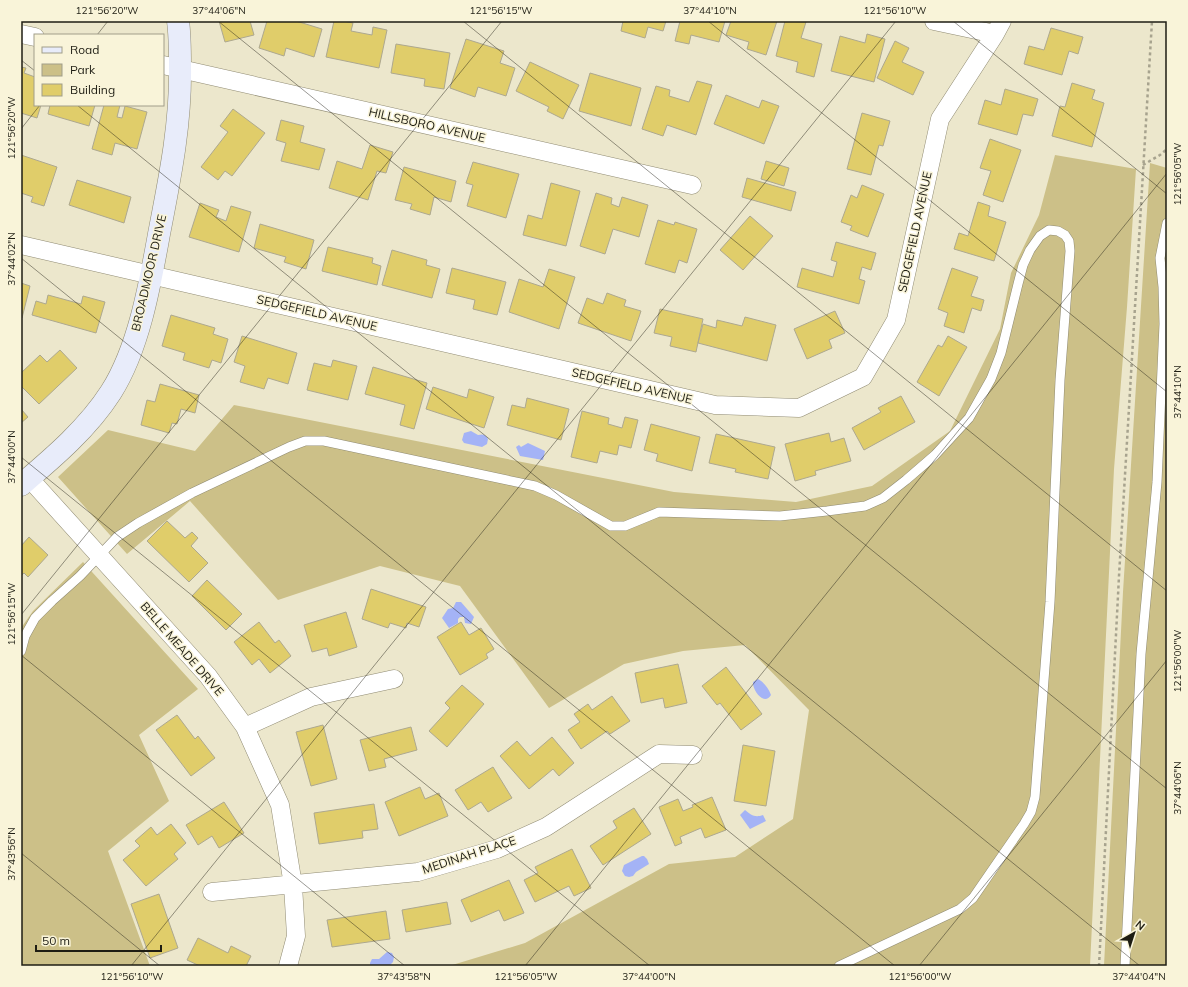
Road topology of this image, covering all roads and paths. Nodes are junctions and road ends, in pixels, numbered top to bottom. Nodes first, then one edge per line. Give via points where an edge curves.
1 (178, 21) edge
2 (934, 21) edge
3 (1152, 21) edge
4 (998, 28) edge
5 (21, 34) edge
6 (34, 37) edge
7 (172, 67) edge
8 (1167, 148) edge
9 (1143, 165) junction
10 (692, 185) dead end
11 (1167, 223) edge
12 (21, 245) edge
13 (151, 275) junction
14 (25, 481) edge
15 (100, 556) junction
16 (21, 651) edge
17 (394, 679) dead end
18 (245, 726) junction
19 (693, 755) dead end
20 (294, 884) junction
21 (212, 892) dead end
22 (288, 966) edge
23 (839, 966) edge
24 (1099, 966) edge
25 (1125, 966) edge

1 - 7 street, BROADMOOR DRIVE via 180,36
2 - 4 street
3 - 9 path
4 - 13 street, SEDGEFIELD AVENUE via 940,119 896,320 863,377 799,408 715,405
5 - 6 street
7 - 10 street, HILLSBORO AVENUE
7 - 13 street, BROADMOOR DRIVE via 180,99 172,169
8 - 9 path
9 - 24 path
11 - 25 lane via 1160,258 1164,324 1157,474 1141,654
12 - 13 street, SEDGEFIELD AVENUE
13 - 14 street, BROADMOOR DRIVE via 136,335 126,363 111,391 82,429
14 - 15 street, BELLE MEADE DRIVE
15 - 16 lane via 35,618 25,636
15 - 18 street, BELLE MEADE DRIVE via 208,676
15 - 23 lane via 117,537 138,522 192,493 305,441 324,441 535,486 611,526 625,526 659,512 780,516 865,506 883,498 906,480 935,455 969,418 991,379 1001,353 1018,284 1030,250 1040,236 1049,230 1058,231 1069,241 1070,251 1060,380 1050,602 1035,797 1031,812 972,898 960,909
17 - 18 street via 311,697
18 - 20 street, BELLE MEADE DRIVE via 280,805
19 - 20 street, MEDINAH PLACE via 659,754 546,827 497,849 418,872
20 - 21 street, MEDINAH PLACE
20 - 22 street, BELLE MEADE DRIVE via 296,936

